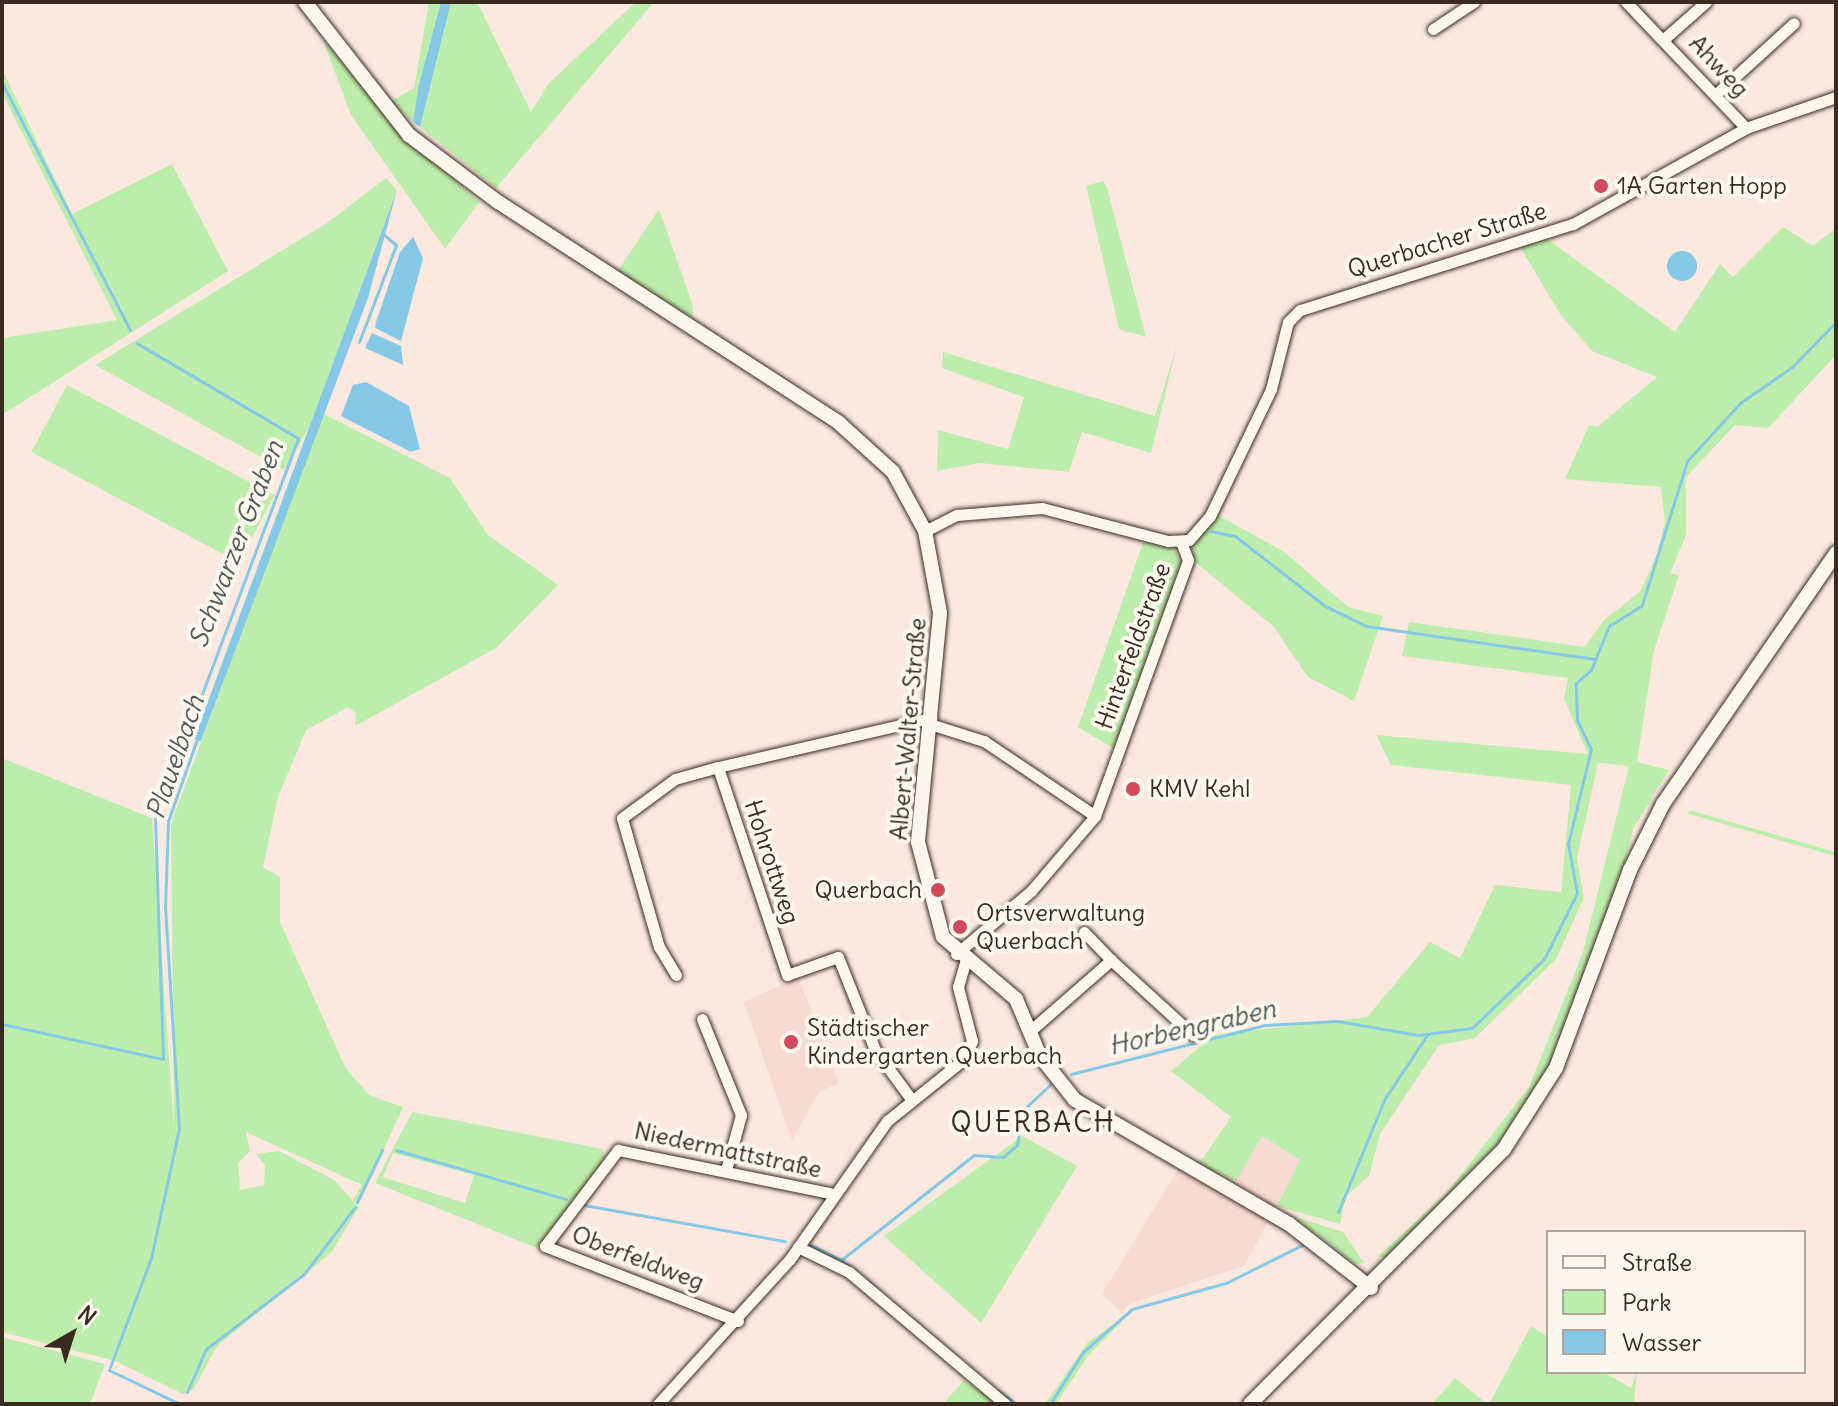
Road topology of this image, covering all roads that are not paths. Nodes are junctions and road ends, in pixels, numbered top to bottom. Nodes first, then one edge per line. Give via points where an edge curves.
1 (305, 2) edge
2 (1626, 2) edge
3 (1706, 2) edge
4 (1467, 4) edge
5 (1794, 23) dead end
6 (1433, 29) dead end
7 (1664, 39) junction
8 (1716, 94) junction
9 (1836, 97) edge
10 (1746, 128) junction
11 (1288, 322) joint
12 (925, 531) junction
13 (1181, 542) junction
14 (1836, 553) edge
15 (931, 721) junction
16 (718, 767) junction
17 (1095, 816) junction
18 (1084, 932) dead end
19 (960, 958) junction
20 (1111, 960) junction
21 (676, 975) dead end
22 (702, 1019) dead end
23 (1030, 1031) junction
24 (1193, 1035) dead end
25 (911, 1099) junction
26 (618, 1150) joint
27 (726, 1170) junction
28 (830, 1193) junction
29 (798, 1247) junction
30 (1371, 1288) junction
31 (738, 1321) junction
32 (658, 1404) edge
33 (1005, 1404) edge
34 (1250, 1404) edge

1 - 12 street, Albert-Walter-Straße via 409,135 498,202 839,423 893,472
2 - 7 street, Ahweg
3 - 7 street
4 - 6 street
5 - 8 street
7 - 8 street, Ahweg
8 - 10 street, Ahweg
9 - 10 street, Querbacher Straße
10 - 11 street, Querbacher Straße via 1573,224 1317,301
11 - 13 street, Hinterfeldstraße via 1271,389 1210,516
12 - 13 street via 957,515 1042,508
12 - 15 street, Albert-Walter-Straße via 940,613
13 - 17 street, Hinterfeldstraße via 1188,560
14 - 30 street via 1663,804 1630,870 1572,1033 1533,1106 1473,1185
15 - 16 street
15 - 17 street via 984,741
15 - 19 street, Albert-Walter-Straße via 921,867
16 - 21 street via 675,779 630,808 620,830
16 - 25 street, Hohrottweg via 787,975 838,957 875,1050
17 - 19 street, Hinterfeldstraße via 1031,891
18 - 20 street
19 - 23 street via 1016,999
19 - 25 street via 958,987 972,1041 964,1059
20 - 23 street
20 - 24 street
22 - 27 street via 741,1115
23 - 30 street via 1052,1076 1075,1100 1276,1215
25 - 28 street
26 - 27 street, Niedermattstraße
26 - 31 street, Oberfeldweg via 545,1246
27 - 28 street, Niedermattstraße
28 - 29 street
29 - 31 street
29 - 33 street via 849,1272
30 - 34 street
31 - 32 street

